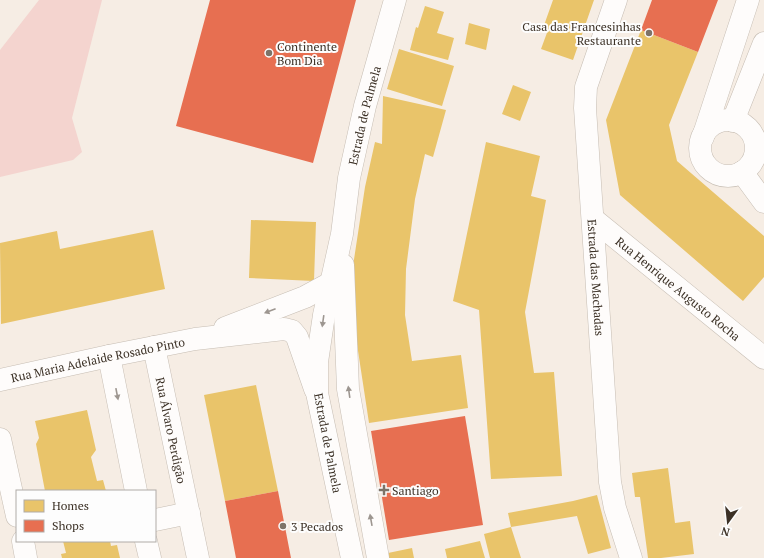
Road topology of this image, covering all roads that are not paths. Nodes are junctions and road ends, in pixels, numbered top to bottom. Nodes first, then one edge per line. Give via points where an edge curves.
1 (395, 0) edge
2 (616, 0) edge
3 (748, 0) edge
4 (764, 44) edge
5 (733, 121) junction
6 (702, 137) junction
7 (742, 172) junction
8 (764, 202) edge
9 (593, 219) junction
10 (342, 234) junction
11 (331, 283) junction
12 (195, 339) junction
13 (154, 348) junction
14 (109, 356) junction
15 (764, 358) edge
16 (0, 380) edge
17 (317, 394) junction
18 (0, 439) edge
19 (136, 490) edge
20 (16, 511) edge
21 (189, 513) junction
22 (156, 520) edge
23 (22, 542) edge
24 (146, 542) edge
25 (26, 558) edge
26 (150, 558) edge
27 (198, 558) edge
28 (352, 558) edge
29 (378, 558) edge
30 (631, 558) edge

1 - 10 street, Estrada de Palmela via 365,106 349,178
2 - 9 street, Estrada das Machadas via 586,88 585,108
3 - 6 street
4 - 5 street
5 - 6 street via 714,124
5 - 7 street via 742,124 755,139 755,158
6 - 7 street via 701,154 709,169 725,176
7 - 8 street
9 - 15 street, Rua Henrique Augusto Rocha
9 - 30 street, Estrada das Machadas via 610,482 615,508
10 - 11 street, Estrada de Palmela
29 -> 10 street, Estrada de Palmela via 348,389
11 -> 12 street, Rua Maria Adelaide Rosado Pinto via 305,297
11 -> 17 street, Estrada de Palmela via 317,362
12 - 13 street, Rua Maria Adelaide Rosado Pinto
12 - 17 street, Rua Maria Adelaide Rosado Pinto via 284,329 292,331 298,337
13 - 14 street, Rua Maria Adelaide Rosado Pinto
13 - 21 street, Rua Álvaro Perdigão
14 - 16 street, Rua Maria Adelaide Rosado Pinto
14 -> 19 street
17 - 28 street, Estrada de Palmela
18 - 20 street
21 - 22 street
21 - 27 street, Rua Álvaro Perdigão
23 - 25 street
24 - 26 street

